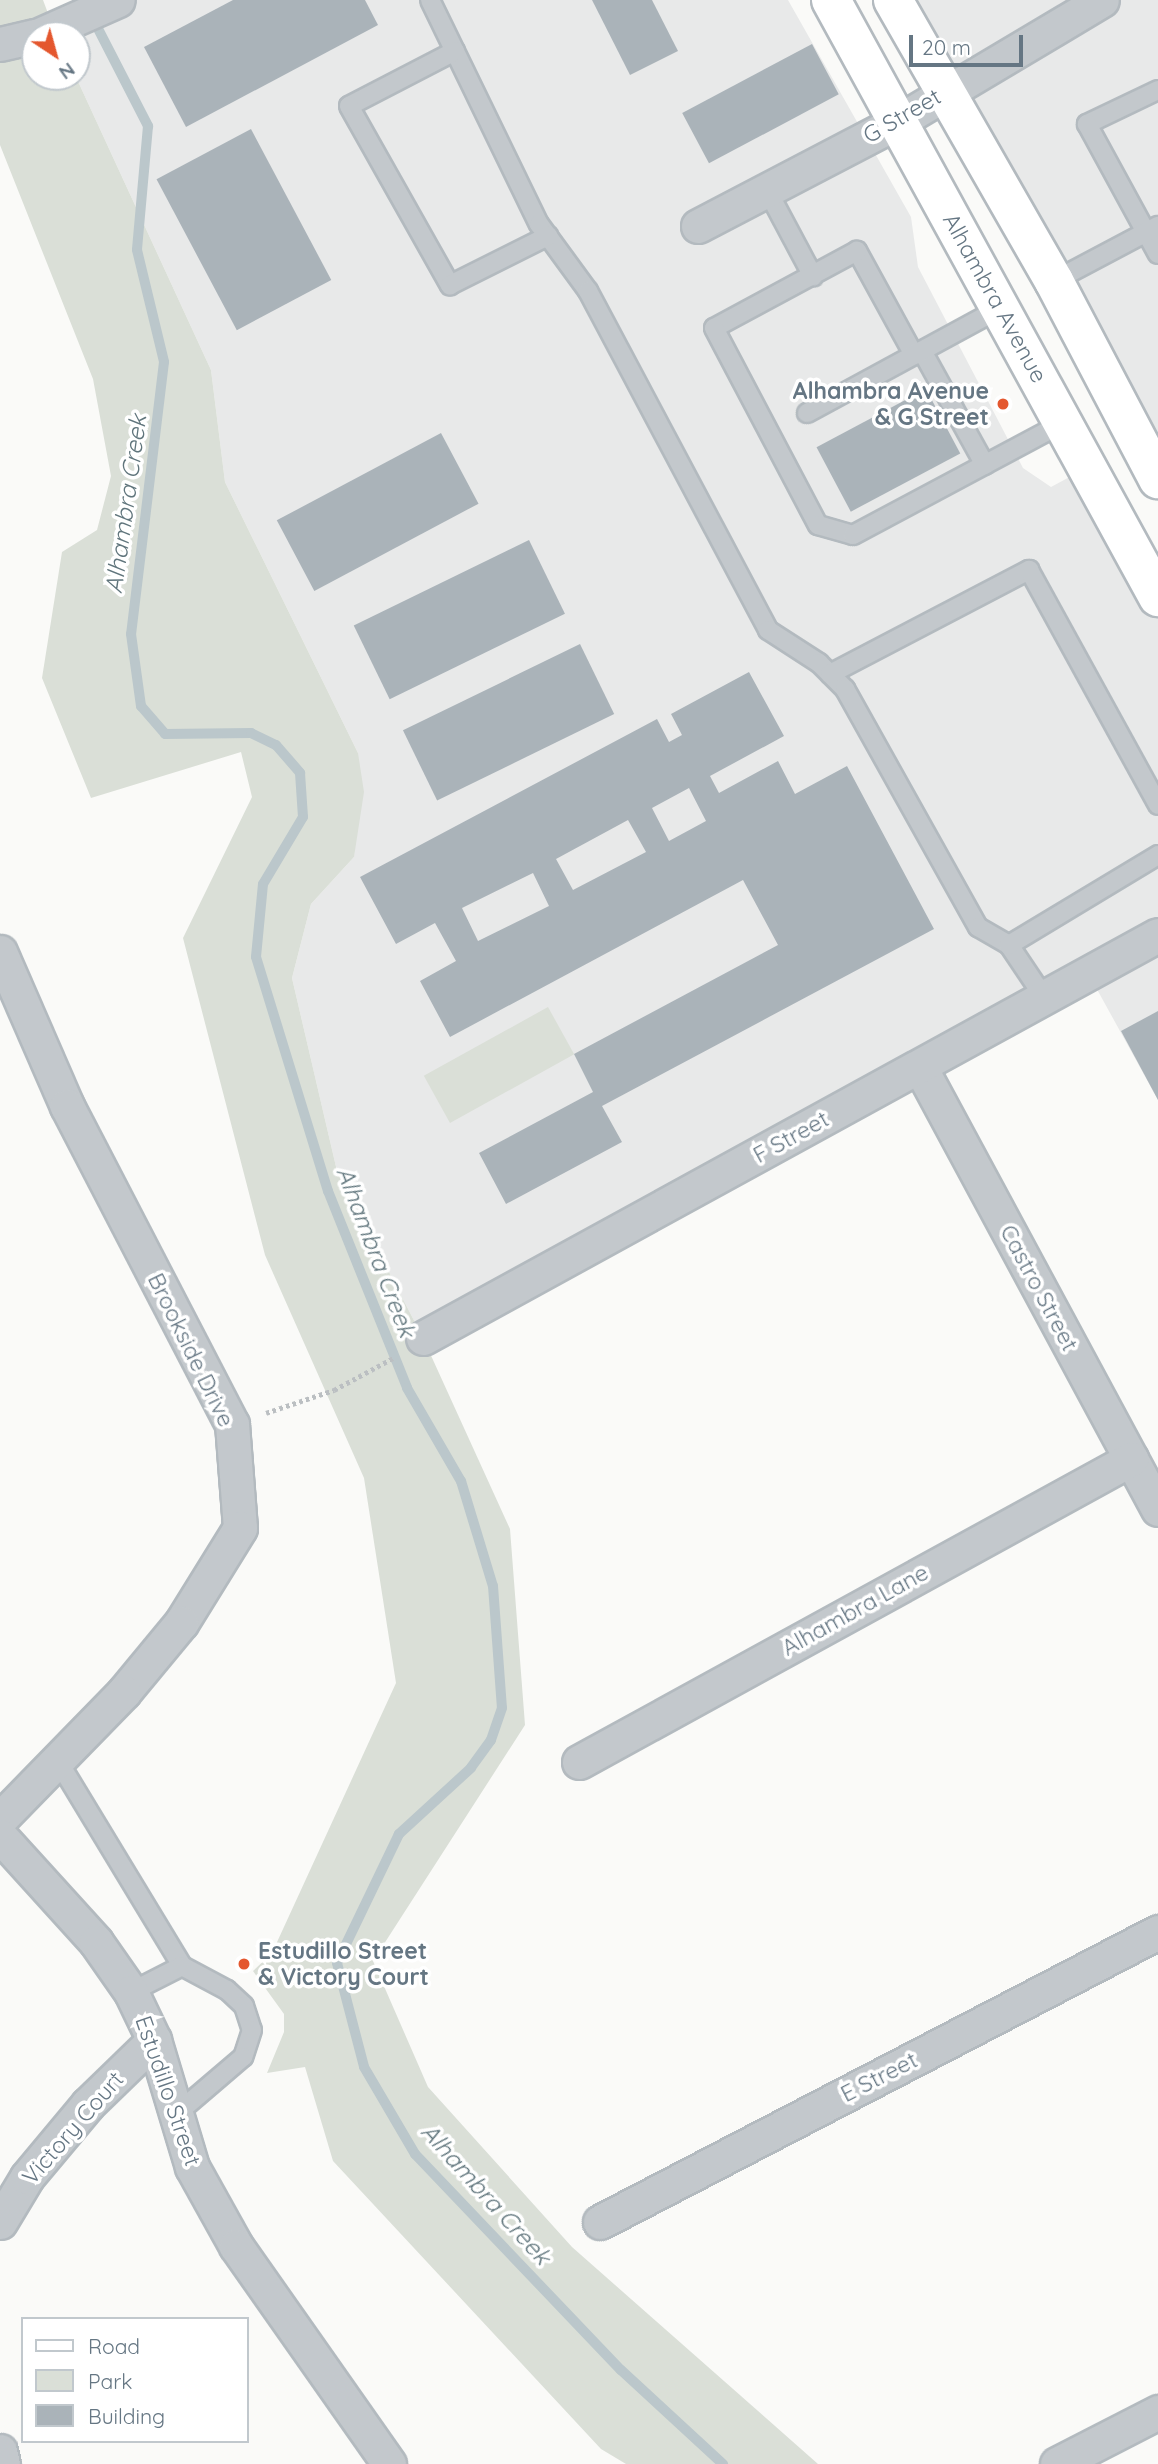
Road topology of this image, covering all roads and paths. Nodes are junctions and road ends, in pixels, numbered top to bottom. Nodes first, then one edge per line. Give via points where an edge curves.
1 (118, 0) edge
2 (430, 0) edge
3 (831, 0) edge
4 (893, 0) edge
5 (1102, 0) edge
6 (71, 21) edge
7 (21, 39) edge
8 (0, 44) edge
9 (455, 51) junction
10 (946, 90) junction
11 (1158, 90) edge
12 (898, 121) junction
13 (766, 190) junction
14 (698, 226) dead end
15 (1152, 229) edge
16 (548, 236) junction
17 (1158, 254) edge
18 (813, 276) junction
19 (1054, 281) junction
20 (1000, 308) junction
21 (918, 353) junction
22 (807, 413) dead end
23 (1063, 423) junction
24 (985, 465) junction
25 (1158, 479) edge
26 (1158, 597) edge
27 (830, 674) junction
28 (1158, 805) edge
29 (1158, 855) edge
30 (1158, 935) edge
31 (1009, 945) junction
32 (0, 952) edge
33 (1044, 997) junction
34 (920, 1067) junction
35 (423, 1338) joint
36 (232, 1424) junction
37 (1131, 1459) junction
38 (1158, 1510) edge
39 (58, 1761) junction
40 (579, 1762) dead end
41 (0, 1819) edge
42 (0, 1836) edge
43 (1158, 1932) edge
44 (182, 1966) junction
45 (131, 1992) junction
46 (153, 2040) junction
47 (174, 2116) junction
48 (0, 2222) edge
49 (600, 2222) dead end
50 (1158, 2412) edge
51 (0, 2451) edge
52 (3, 2464) edge
53 (389, 2464) edge
54 (1057, 2464) edge

1 - 6 street
2 - 9 lane
3 - 12 main road, Alhambra Avenue
4 - 10 main road
5 - 10 street, G Street
7 - 8 street
9 - 16 lane
9 - 16 lane via 349,106 450,285
10 - 12 street, G Street
10 - 19 main road
11 - 15 lane via 1087,124
12 - 13 street, G Street
12 - 20 main road, Alhambra Avenue
13 - 14 street, G Street
13 - 18 lane
15 - 17 lane
15 - 19 lane
16 - 27 lane via 588,291 768,630
18 - 21 lane via 857,251
18 - 24 lane via 714,328 818,525 853,535
19 - 25 main road
20 - 21 lane
20 - 23 main road, Alhambra Avenue
21 - 22 lane
21 - 24 lane
23 - 24 lane
23 - 26 main road, Alhambra Avenue
27 - 28 lane via 1030,570
27 - 31 lane via 845,689 978,928
29 - 31 lane
30 - 33 street, F Street
31 - 33 lane
32 - 36 street, Brookside Drive via 67,1105
33 - 34 street, F Street
34 - 35 street, F Street
34 - 37 street, Castro Street
35 - 36 path via 334,1390
36 - 39 street, Brookside Drive via 240,1528 181,1623
37 - 38 street, Castro Street
37 - 40 street, Alhambra Lane
39 - 41 street, Brookside Drive
39 - 44 lane
42 - 45 street, Estudillo Street via 96,1942
43 - 49 street, E Street
44 - 45 lane
44 - 47 lane via 227,1990 244,2006 251,2030 243,2057
45 - 46 street, Estudillo Street
46 - 47 street, Estudillo Street
46 - 48 street, Victory Court via 88,2104 27,2177
47 - 53 street, Estudillo Street via 192,2167 236,2246
50 - 54 street
51 - 52 street

